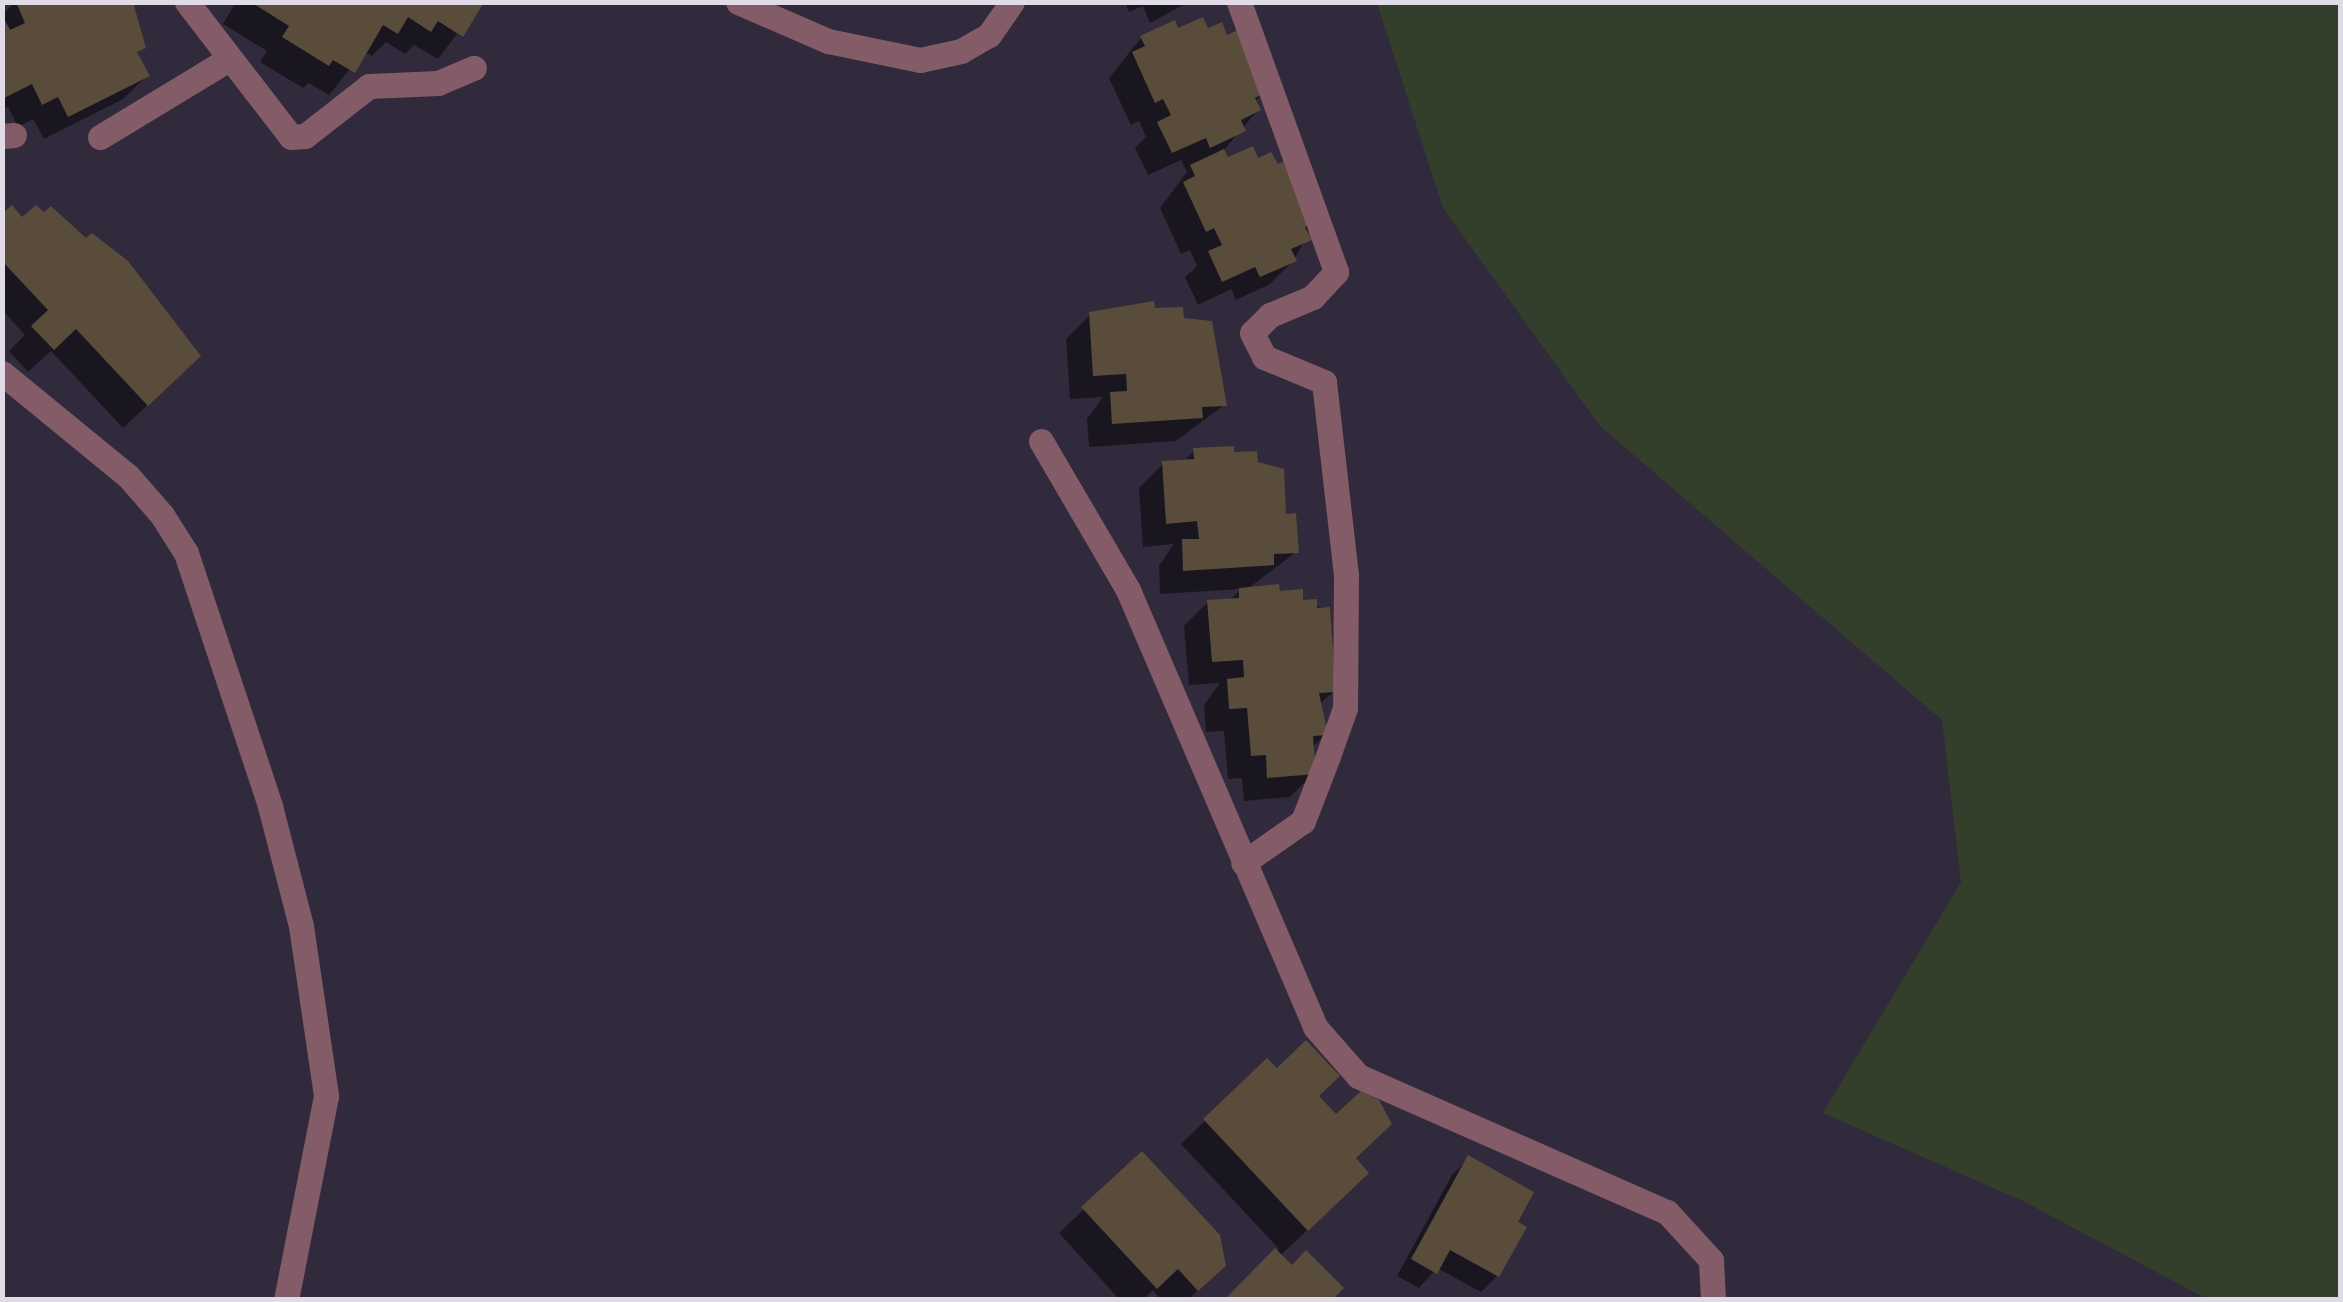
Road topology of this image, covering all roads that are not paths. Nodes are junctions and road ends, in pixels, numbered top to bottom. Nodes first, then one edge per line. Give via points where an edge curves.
1 (186, 2) edge
2 (738, 2) edge
3 (1012, 2) edge
4 (1239, 2) edge
5 (227, 60) junction
6 (474, 68) dead end
7 (100, 137) dead end
8 (2, 373) edge
9 (1042, 441) dead end
10 (1244, 863) junction
11 (286, 1300) edge
12 (1713, 1300) edge

1 - 5 street
2 - 3 street via 828,40 920,60 961,51 990,35
4 - 10 street via 1336,272 1313,296 1270,316 1252,333 1264,356 1324,382 1346,575 1340,724 1303,821
5 - 6 street via 291,138 305,136 368,86 438,83
5 - 7 street
8 - 11 street via 128,476 170,528 206,606 270,806 300,926 326,1096
9 - 10 street via 1128,590
10 - 12 street via 1315,1027 1358,1076 1666,1212 1711,1260

